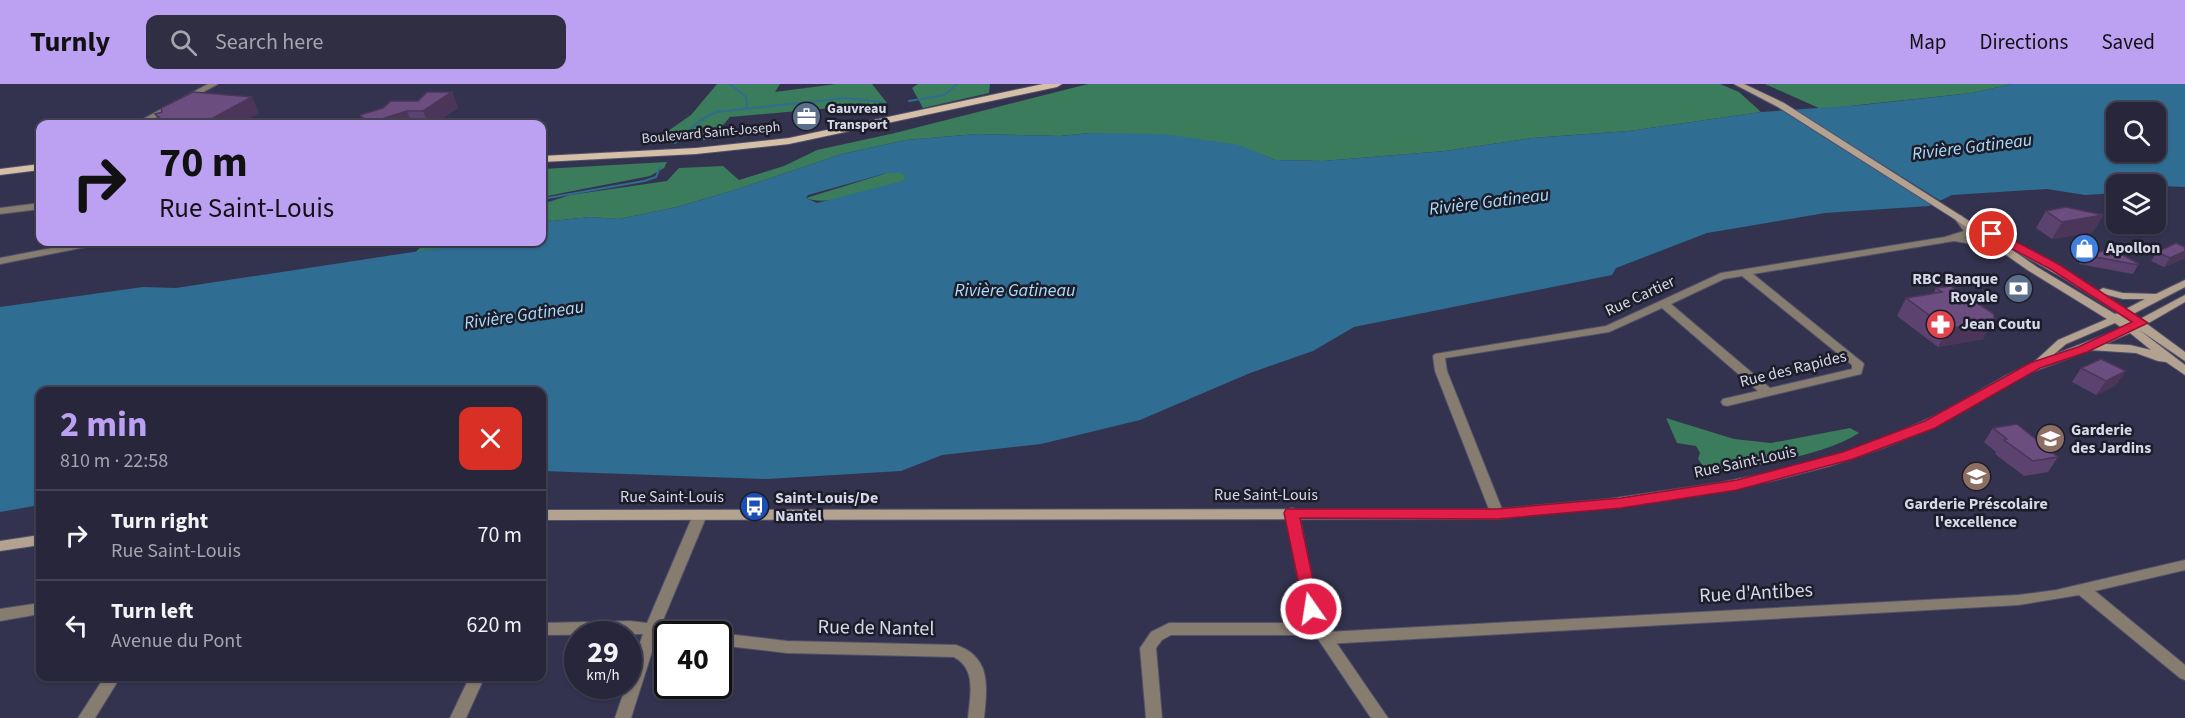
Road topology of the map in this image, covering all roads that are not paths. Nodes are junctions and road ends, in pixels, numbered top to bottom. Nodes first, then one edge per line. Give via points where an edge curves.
1 (214, 84) edge
2 (1057, 84) edge
3 (1738, 84) edge
4 (146, 120) edge
5 (546, 159) edge
6 (36, 168) edge
7 (0, 172) edge
8 (36, 206) edge
9 (0, 211) edge
10 (1959, 218) junction
11 (1947, 240) junction
12 (76, 246) edge
13 (2005, 251) junction
14 (0, 261) edge
15 (2056, 268) junction
16 (1743, 271) junction
17 (2185, 283) edge
18 (2157, 296) junction
19 (2185, 298) edge
20 (1664, 304) junction
21 (2127, 313) junction
22 (2115, 319) junction
23 (2141, 323) junction
24 (2130, 328) junction
25 (2082, 350) junction
26 (2185, 358) edge
27 (2035, 365) junction
28 (2185, 371) edge
29 (2185, 376) edge
30 (1767, 392) junction
31 (1726, 402) dead end
32 (1292, 513) junction
33 (1497, 514) junction
34 (546, 515) edge
35 (700, 515) junction
36 (36, 541) edge
37 (0, 546) edge
38 (2185, 565) edge
39 (2082, 589) junction
40 (36, 610) edge
41 (0, 615) edge
42 (652, 628) junction
43 (546, 629) edge
44 (1323, 633) junction
45 (732, 641) edge
46 (2185, 674) edge
47 (111, 681) edge
48 (476, 681) edge
49 (87, 718) edge
50 (458, 718) edge
51 (623, 718) edge
52 (976, 718) edge
53 (1154, 718) edge
54 (1380, 718) edge

1 - 4 street
2 - 5 main road, Boulevard Saint-Joseph via 789,141 696,151
3 - 10 main road via 1781,105
6 - 7 main road
8 - 9 street
10 - 11 street, Rue Cartier via 1970,232
10 - 13 main road
10 - 15 main road
11 - 13 street, Rue Cartier via 1979,242
11 - 16 street, Rue Cartier
12 - 14 street
13 - 22 main road
15 - 18 main road via 2113,295
15 - 21 main road
16 - 20 street, Rue Cartier via 1721,276
16 - 30 street, Rue des Rapides via 1858,364 1857,371
17 - 18 main road, Rue Saint-Louis
18 - 21 main road, Rue Saint-Louis
19 - 23 main road, Rue Saint-Louis
20 - 30 street
20 - 33 street, Rue Cartier via 1609,329 1439,356 1441,371
21 - 22 main road, Rue Saint-Louis
21 - 23 main road
22 - 24 main road
22 - 27 main road, Rue Saint-Louis via 2062,342
23 - 24 main road, Rue Saint-Louis
23 - 26 main road
24 - 25 main road, Rue Saint-Louis
24 - 28 main road
25 - 27 main road, Rue Saint-Louis
25 - 29 main road via 2135,348
27 - 33 main road, Rue Saint-Louis via 1930,424 1815,465 1737,485 1621,503
30 - 31 street, Rue des Rapides
32 - 33 main road, Rue Saint-Louis
32 - 35 main road, Rue Saint-Louis
32 - 44 street via 1308,598
34 - 35 main road, Rue Saint-Louis
35 - 42 street
36 - 37 main road
38 - 39 street, Rue d'Antibes
39 - 44 street, Rue d'Antibes via 2018,600
39 - 46 street
40 - 41 street
42 - 43 street
42 - 51 street
44 - 53 street, Rue d'Antibes via 1169,629 1160,633 1148,648
44 - 54 street
45 - 52 street, Rue de Nantel via 787,647 956,651 969,658 978,671
47 - 49 street
48 - 50 street

